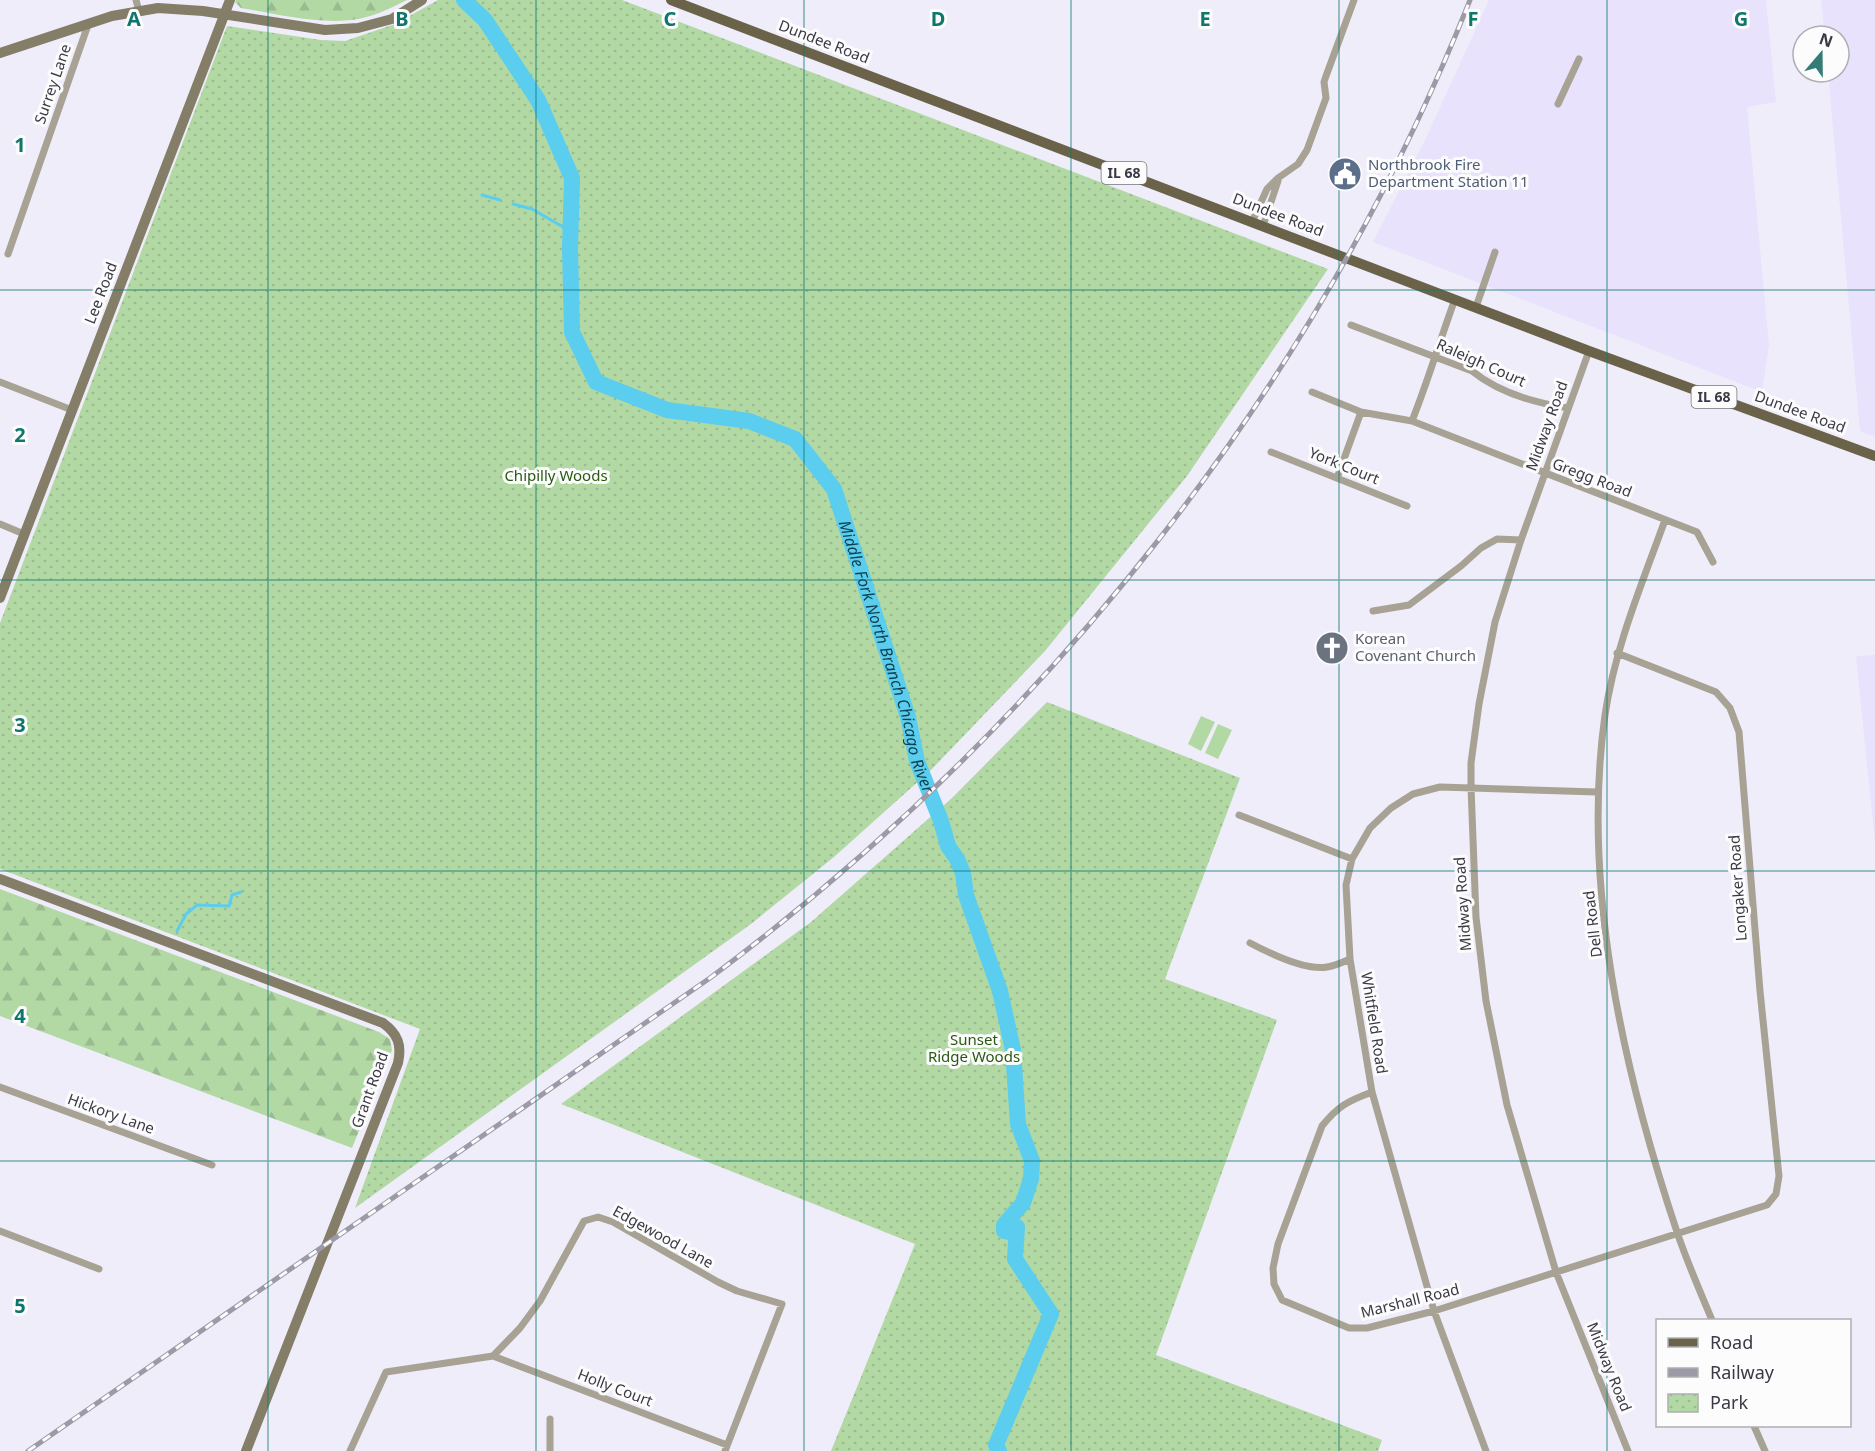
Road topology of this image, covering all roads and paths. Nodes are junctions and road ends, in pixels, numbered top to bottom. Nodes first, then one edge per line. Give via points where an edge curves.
1 (230, 0) edge
2 (423, 0) edge
3 (671, 0) edge
4 (1354, 0) edge
5 (137, 5) edge
6 (224, 14) junction
7 (88, 25) junction
8 (0, 53) edge
9 (1579, 59) dead end
10 (1558, 105) dead end
11 (1278, 178) junction
12 (1258, 224) junction
13 (1495, 252) dead end
14 (8, 254) dead end
15 (1455, 299) junction
16 (1476, 307) junction
17 (1351, 325) dead end
18 (1589, 351) junction
19 (1436, 357) junction
20 (0, 382) edge
21 (1312, 392) dead end
22 (1568, 408) junction
23 (72, 410) junction
24 (1360, 412) junction
25 (1412, 421) junction
26 (1271, 452) dead end
27 (1875, 456) edge
28 (1544, 474) junction
29 (1336, 478) junction
30 (1407, 506) dead end
31 (1665, 520) junction
32 (0, 524) edge
33 (24, 534) junction
34 (1521, 540) junction
35 (1713, 562) dead end
36 (0, 597) edge
37 (1373, 611) dead end
38 (1617, 653) junction
39 (1471, 787) junction
40 (1597, 792) junction
41 (1239, 815) dead end
42 (1352, 859) junction
43 (0, 879) edge
44 (1250, 943) dead end
45 (1350, 959) junction
46 (0, 1087) edge
47 (1372, 1092) junction
48 (212, 1165) dead end
49 (1776, 1194) joint
50 (0, 1231) edge
51 (1677, 1232) junction
52 (99, 1269) dead end
53 (1556, 1272) junction
54 (1434, 1311) junction
55 (1712, 1319) edge
56 (493, 1356) junction
57 (549, 1419) dead end
58 (1755, 1427) edge
59 (726, 1448) edge
60 (246, 1451) edge
61 (350, 1451) edge
62 (550, 1451) edge
63 (1486, 1451) edge
64 (1628, 1451) edge
65 (1765, 1451) edge

1 - 6 street, Lee Road
2 - 6 street via 392,19 358,28 325,30
3 - 12 main road, Dundee Road / IL 68
4 - 11 street via 1324,82 1326,98 1307,150 1298,164
5 - 6 street
5 - 7 street
6 - 23 street, Lee Road
7 - 8 street
7 - 14 street, Surrey Lane
9 - 10 street
11 - 12 street
11 - 12 street via 1267,189
12 - 15 main road, Dundee Road / IL 68
13 - 16 street
15 - 16 main road, Dundee Road / IL 68
15 - 19 street
16 - 18 main road, Dundee Road / IL 68
17 - 19 street, Raleigh Court
18 - 22 street, Midway Road
18 - 27 main road, Dundee Road / IL 68
19 - 22 street, Raleigh Court via 1472,371 1486,383 1545,405
19 - 25 street
20 - 23 street
21 - 24 street, Gregg Road
22 - 28 street, Midway Road
23 - 33 street, Lee Road
24 - 25 street, Gregg Road
24 - 29 street
25 - 28 street, Gregg Road
26 - 29 street, York Court
28 - 31 street, Gregg Road
28 - 34 street, Midway Road
29 - 30 street, York Court
31 - 35 street, Gregg Road via 1698,532
31 - 38 street, Dell Road
32 - 33 street
33 - 36 street, Lee Road
34 - 37 street via 1497,539 1409,605
34 - 39 street, Midway Road via 1484,669
38 - 40 street, Dell Road via 1605,714
38 - 49 street, Longaker Road via 1716,692 1730,708 1739,732 1779,1176
39 - 40 street, Whitfield Road
39 - 42 street, Whitfield Road via 1440,787 1413,794 1370,828
39 - 53 street, Midway Road via 1476,917 1486,1001 1507,1105
40 - 51 street, Dell Road via 1606,934 1622,1034
41 - 42 street
42 - 45 street, Whitfield Road via 1346,885
43 - 60 street, Grant Road via 383,1023 393,1030 399,1042 398,1063
44 - 45 street via 1276,957 1326,968
45 - 47 street, Whitfield Road
46 - 48 street, Hickory Lane
47 - 54 street, Whitfield Road
47 - 54 street, Marshall Road via 1347,1102 1322,1126 1278,1244 1274,1284 1282,1300 1349,1328 1367,1329
49 - 51 street, Marshall Road via 1767,1205
50 - 52 street
51 - 53 street, Marshall Road
51 - 55 street, Dell Road
53 - 54 street, Marshall Road
53 - 64 street, Midway Road
54 - 63 street, Whitfield Road
56 - 59 street, Holly Court
56 - 59 street, Edgewood Lane via 540,1301 584,1221 598,1217 613,1222 718,1282 782,1304
56 - 61 street via 386,1372
57 - 62 street
58 - 65 street

